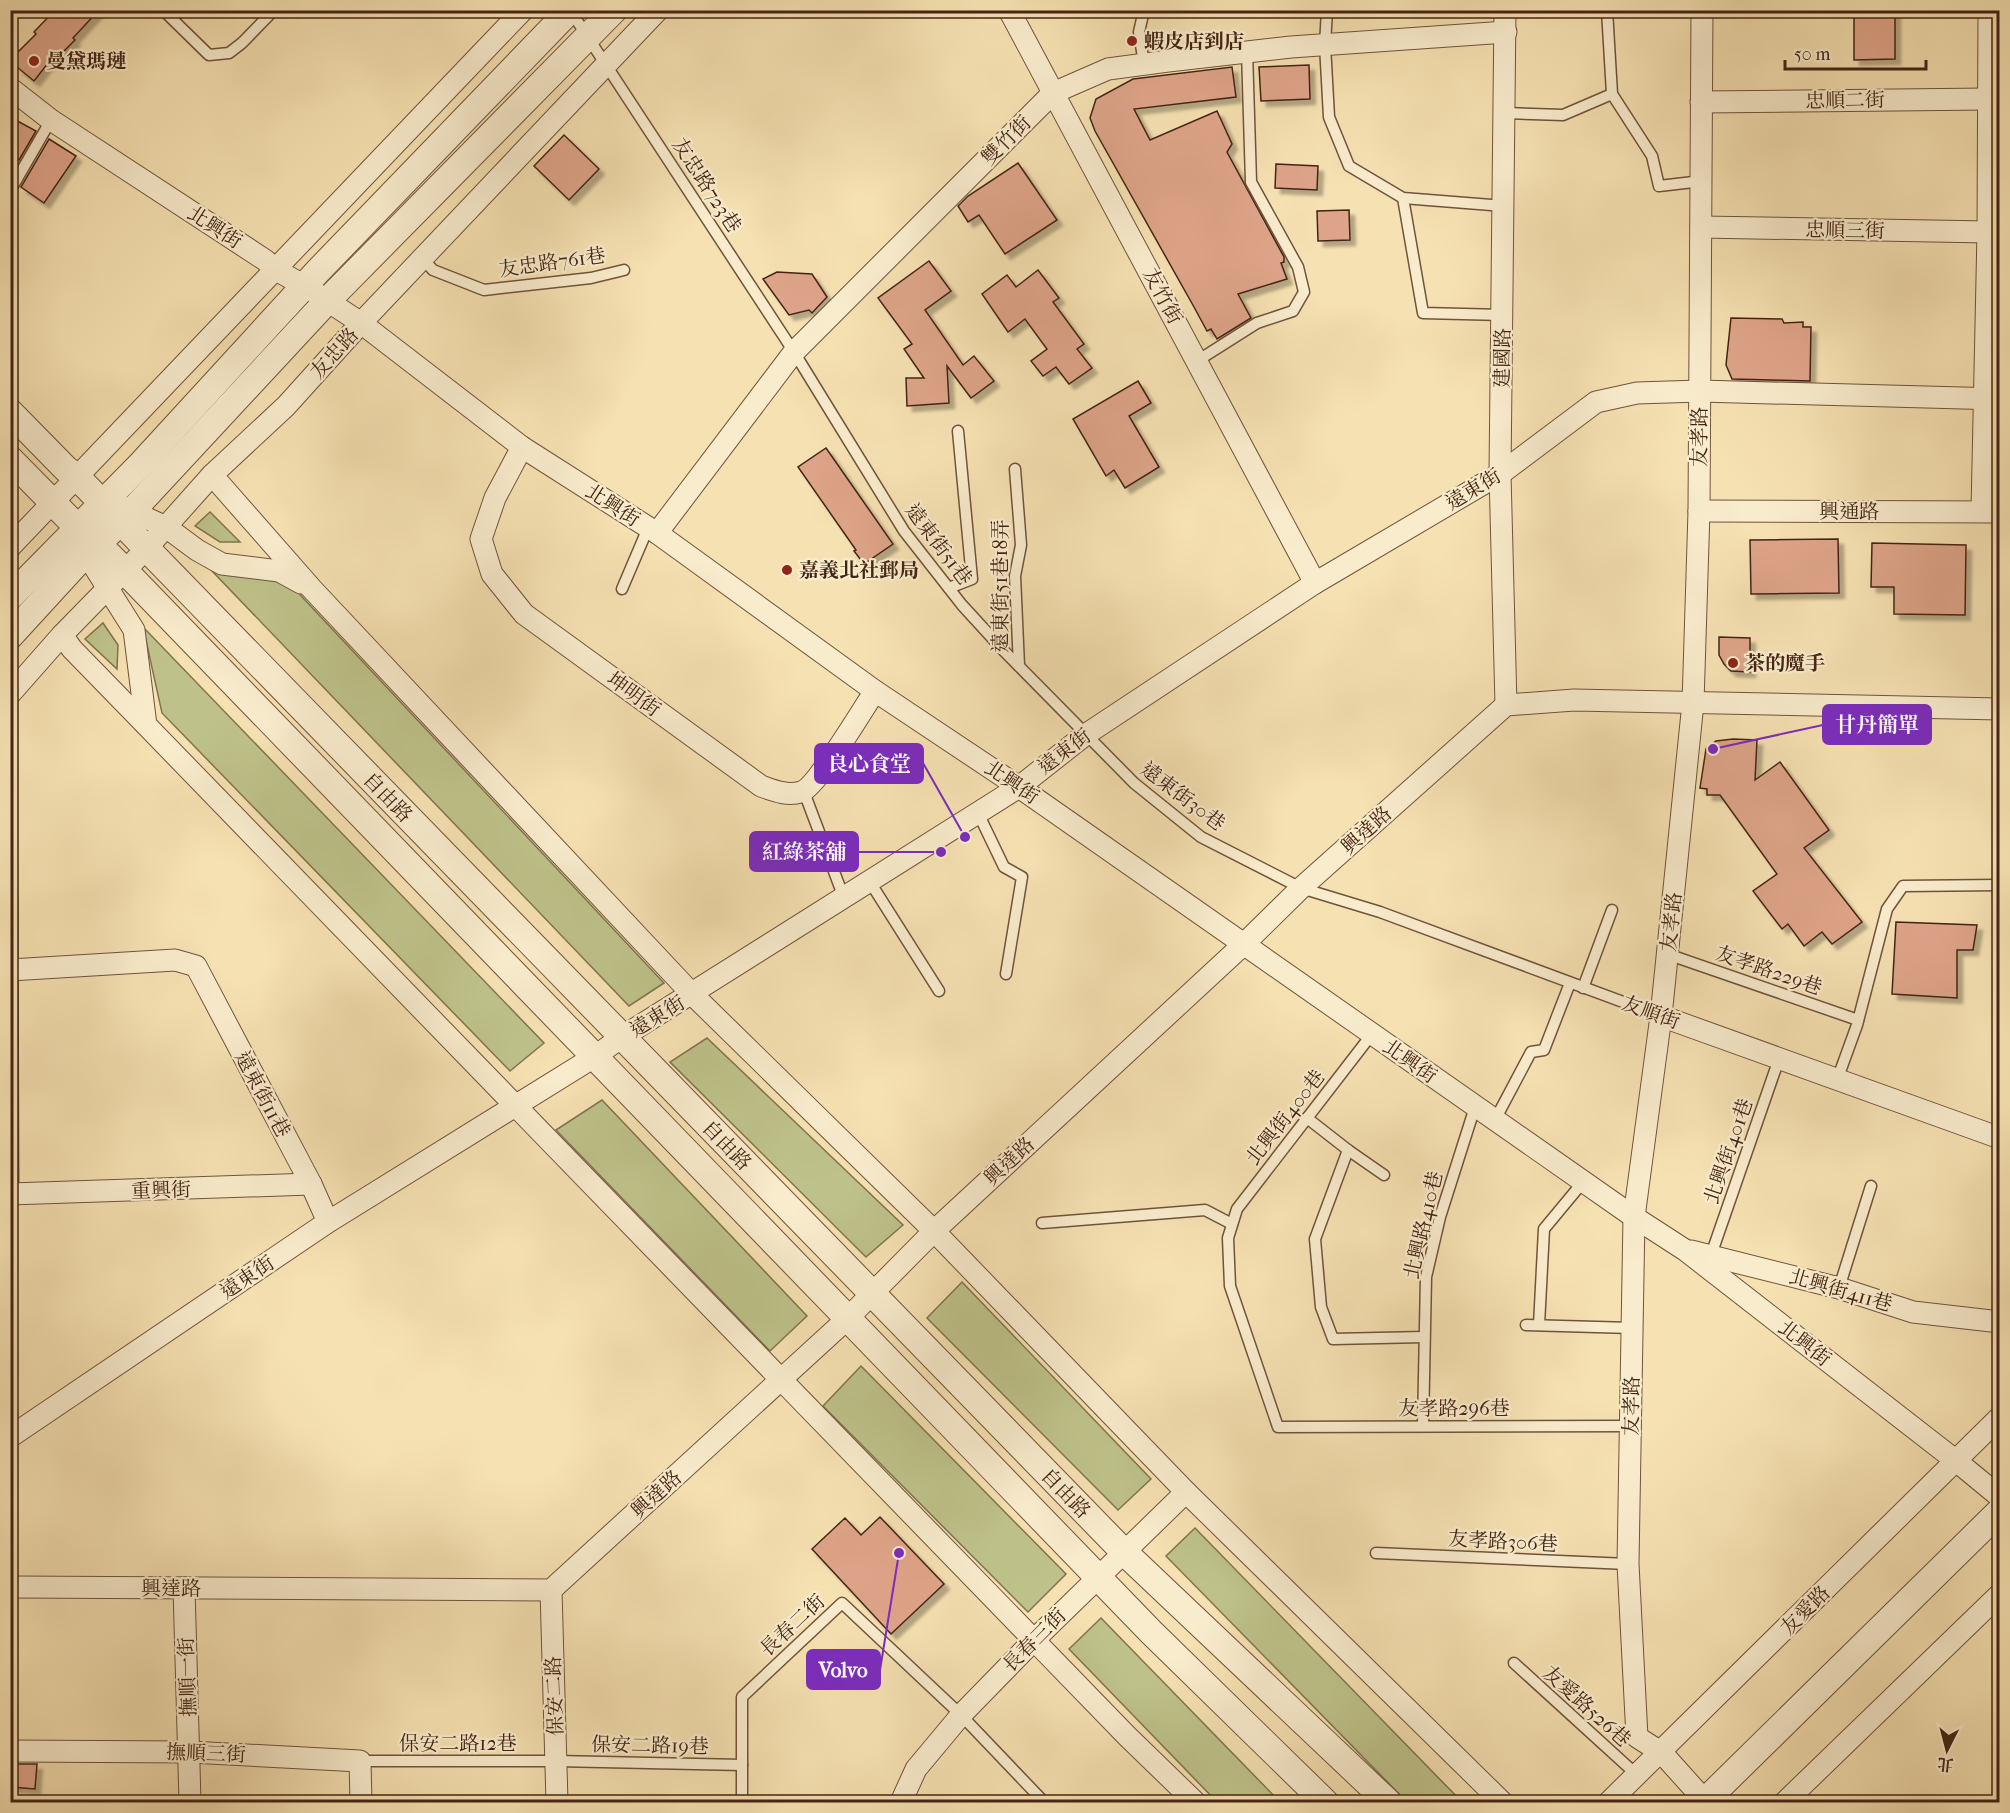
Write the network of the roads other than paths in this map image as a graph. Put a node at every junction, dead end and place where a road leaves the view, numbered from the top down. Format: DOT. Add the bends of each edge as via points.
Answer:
graph roads {
  1 [pos="163,10"];
  2 [pos="274,10"];
  3 [pos="523,10"];
  4 [pos="614,10"];
  5 [pos="658,10"];
  6 [pos="1009,10"];
  7 [pos="1144,10"];
  8 [pos="1327,10"];
  9 [pos="1505,10"];
  10 [pos="1606,10"];
  11 [pos="1702,10"];
  12 [pos="1989,10"];
  13 [pos="570,11"];
  14 [pos="1506,32"];
  15 [pos="587,39"];
  16 [pos="1324,45"];
  17 [pos="1247,51"];
  18 [pos="1144,64"];
  19 [pos="605,66"];
  20 [pos="10,88"];
  21 [pos="1053,93"];
  22 [pos="1612,94"];
  23 [pos="1988,99"];
  24 [pos="1701,102"];
  25 [pos="1505,113"];
  26 [pos="51,120"];
  27 [pos="1702,181"];
  28 [pos="10,190"];
  29 [pos="1403,198"];
  30 [pos="1504,206"];
  31 [pos="1701,227"];
  32 [pos="1994,232"];
  33 [pos="422,258"];
  34 [pos="276,270"];
  35 [pos="624,270"];
  36 [pos="305,286"];
  37 [pos="328,300"];
  38 [pos="1503,315"];
  39 [pos="361,323"];
  40 [pos="794,352"];
  41 [pos="1197,361"];
  42 [pos="1700,391"];
  43 [pos="1991,399"];
  44 [pos="10,412"];
  45 [pos="958,431"];
  46 [pos="522,447"];
  47 [pos="10,459"];
  48 [pos="1015,469"];
  49 [pos="1500,474"];
  50 [pos="212,475"];
  51 [pos="77,477"];
  52 [pos="104,501"];
  53 [pos="53,503"];
  54 [pos="1699,511"];
  55 [pos="1991,512"];
  56 [pos="126,517"];
  57 [pos="166,527"];
  58 [pos="75,530"];
  59 [pos="653,530"];
  60 [pos="10,547"];
  61 [pos="146,549"];
  62 [pos="92,550"];
  63 [pos="115,579"];
  64 [pos="1315,583"];
  65 [pos="950,588"];
  66 [pos="312,589"];
  67 [pos="622,589"];
  68 [pos="10,597"];
  69 [pos="62,635"];
  70 [pos="10,636"];
  71 [pos="1019,666"];
  72 [pos="875,691"];
  73 [pos="10,694"];
  74 [pos="1693,703"];
  75 [pos="1506,705"];
  76 [pos="2000,709"];
  77 [pos="146,725"];
  78 [pos="1085,735"];
  79 [pos="1019,787"];
  80 [pos="804,792"];
  81 [pos="978,813"];
  82 [pos="10,828"];
  83 [pos="870,882"];
  84 [pos="2000,885"];
  85 [pos="1301,888"];
  86 [pos="844,898"];
  87 [pos="11,906"];
  88 [pos="1612,910"];
  89 [pos="1245,944"];
  90 [pos="1667,954"];
  91 [pos="12,970"];
  92 [pos="1006,974"];
  93 [pos="1570,983"];
  94 [pos="1583,987"];
  95 [pos="939,991"];
  96 [pos="692,994"];
  97 [pos="1661,1016"];
  98 [pos="1858,1020"];
  99 [pos="1372,1034"];
  100 [pos="622,1037"];
  101 [pos="594,1057"];
  102 [pos="1779,1059"];
  103 [pos="1837,1080"];
  104 [pos="515,1106"];
  105 [pos="1475,1107"];
  106 [pos="1307,1118"];
  107 [pos="1495,1120"];
  108 [pos="2000,1138"];
  109 [pos="1348,1150"];
  110 [pos="1384,1175"];
  111 [pos="1583,1182"];
  112 [pos="311,1184"];
  113 [pos="1871,1186"];
  114 [pos="11,1194"];
  115 [pos="1634,1217"];
  116 [pos="328,1222"];
  117 [pos="1042,1223"];
  118 [pos="1232,1224"];
  119 [pos="934,1231"];
  120 [pos="1685,1250"];
  121 [pos="1711,1255"];
  122 [pos="1839,1288"];
  123 [pos="872,1294"];
  124 [pos="847,1319"];
  125 [pos="2000,1322"];
  126 [pos="1526,1325"];
  127 [pos="1539,1325"];
  128 [pos="1632,1328"];
  129 [pos="1424,1337"];
  130 [pos="781,1380"];
  131 [pos="2000,1417"];
  132 [pos="1630,1425"];
  133 [pos="1423,1426"];
  134 [pos="1278,1427"];
  135 [pos="10,1437"];
  136 [pos="1955,1460"];
  137 [pos="1186,1492"];
  138 [pos="2000,1497"];
  139 [pos="2000,1511"];
  140 [pos="1124,1552"];
  141 [pos="1376,1553"];
  142 [pos="1628,1564"];
  143 [pos="1098,1578"];
  144 [pos="10,1587"];
  145 [pos="184,1588"];
  146 [pos="551,1590"];
  147 [pos="2000,1594"];
  148 [pos="1034,1640"];
  149 [pos="1514,1663"];
  150 [pos="961,1715"];
  151 [pos="10,1751"];
  152 [pos="190,1752"];
  153 [pos="1662,1753"];
  154 [pos="360,1761"];
  155 [pos="556,1761"];
  156 [pos="742,1765"];
  157 [pos="1637,1775"];
  158 [pos="1705,1802"];
  159 [pos="190,1803"];
  160 [pos="361,1803"];
  161 [pos="557,1803"];
  162 [pos="742,1803"];
  163 [pos="901,1803"];
  164 [pos="1044,1803"];
  165 [pos="1194,1803"];
  166 [pos="1325,1803"];
  167 [pos="1388,1803"];
  168 [pos="1502,1803"];
  169 [pos="1609,1803"];
  170 [pos="1785,1803"];
  1 -- 2 [label="lane" via="209,55 229,53"];
  3 -- 34 [label="street"];
  4 -- 15 [label="street, 友忠路"];
  5 -- 19 [label="street, 友忠路"];
  6 -- 21 [label="street, 友竹街"];
  7 -- 18 [label="lane" via="1139,32"];
  8 -- 16 [label="lane"];
  9 -- 14 [label="street, 建國路"];
  10 -- 22 [label="lane"];
  11 -- 24 [label="street, 友孝路"];
  12 -- 23 [label="street"];
  13 -- 15 [label="lane, 友忠路723巷"];
  13 -- 36 [label="street"];
  14 -- 16 [label="street, 雙竹街"];
  14 -- 25 [label="street, 建國路"];
  15 -- 19 [label="lane, 友忠路723巷"];
  15 -- 37 [label="street, 友忠路"];
  16 -- 17 [label="street, 雙竹街"];
  16 -- 29 [label="lane" via="1329,117 1349,166"];
  17 -- 18 [label="street, 雙竹街"];
  17 -- 41 [label="lane" via="1251,182 1298,267 1304,292 1293,311 1257,323"];
  18 -- 21 [label="street, 雙竹街" via="1108,69"];
  19 -- 33 [label="street, 友忠路"];
  19 -- 40 [label="lane, 友忠路723巷"];
  20 -- 26 [label="street, 北興街"];
  21 -- 40 [label="street, 雙竹街"];
  21 -- 41 [label="street, 友竹街"];
  22 -- 25 [label="lane" via="1563,115"];
  22 -- 27 [label="lane" via="1652,156 1659,186"];
  23 -- 24 [label="street, 忠順二街"];
  23 -- 32 [label="street"];
  24 -- 27 [label="street, 友孝路"];
  25 -- 30 [label="street, 建國路"];
  26 -- 28 [label="lane"];
  26 -- 34 [label="street, 北興街"];
  27 -- 31 [label="street, 友孝路"];
  29 -- 30 [label="lane"];
  29 -- 38 [label="lane" via="1423,313"];
  30 -- 38 [label="street, 建國路"];
  31 -- 32 [label="street, 忠順三街"];
  31 -- 42 [label="street, 友孝路"];
  32 -- 43 [label="street"];
  33 -- 35 [label="lane, 友忠路761巷" via="433,270 484,290 591,278"];
  33 -- 39 [label="street, 友忠路"];
  34 -- 36 [label="street, 北興街"];
  34 -- 51 [label="street"];
  36 -- 37 [label="street, 北興街"];
  36 -- 52 [label="street"];
  37 -- 39 [label="street, 北興街"];
  37 -- 56 [label="street, 友忠路"];
  38 -- 49 [label="street, 建國路"];
  39 -- 46 [label="street, 北興街"];
  39 -- 50 [label="street, 友忠路" via="286,406"];
  40 -- 59 [label="street, 雙竹街"];
  40 -- 65 [label="lane, 遠東街51巷" via="904,531"];
  41 -- 64 [label="street, 友竹街"];
  42 -- 43 [label="street, 遠東街"];
  42 -- 49 [label="street, 遠東街" via="1637,393 1596,402"];
  42 -- 54 [label="street, 友孝路"];
  43 -- 55 [label="street"];
  44 -- 51 [label="street, 自由路"];
  45 -- 65 [label="lane" via="972,579"];
  46 -- 59 [label="street, 北興街"];
  46 -- 80 [label="street, 坤明街" via="495,498 481,539 492,574 524,615 760,786 787,795"];
  47 -- 53 [label="street, 自由路"];
  48 -- 71 [label="lane, 遠東街51巷18弄" via="1021,545 1015,576"];
  49 -- 64 [label="street, 遠東街"];
  49 -- 75 [label="street, 建國路"];
  50 -- 57 [label="street, 友忠路"];
  50 -- 66 [label="street, 自由路"];
  51 -- 52 [label="street, 自由路"];
  51 -- 53 [label="street"];
  52 -- 56 [label="street, 自由路"];
  52 -- 58 [label="street"];
  53 -- 58 [label="street, 自由路"];
  53 -- 60 [label="street"];
  54 -- 55 [label="street, 興通路"];
  54 -- 74 [label="street, 友孝路"];
  56 -- 57 [label="street, 自由路"];
  56 -- 61 [label="street, 自由路"];
  56 -- 62 [label="street, 友忠路"];
  57 -- 61 [label="street, 友忠路"];
  57 -- 66 [label="street, 自由路" via="222,564 279,571"];
  58 -- 62 [label="street, 自由路"];
  58 -- 68 [label="street"];
  59 -- 67 [label="lane"];
  59 -- 72 [label="street, 北興街"];
  61 -- 63 [label="street, 友忠路"];
  61 -- 100 [label="street, 自由路"];
  62 -- 63 [label="street, 自由路"];
  62 -- 70 [label="street, 友忠路"];
  63 -- 69 [label="street, 友忠路"];
  63 -- 77 [label="street, 自由路" via="118,602 134,630"];
  63 -- 101 [label="street, 自由路"];
  64 -- 78 [label="street, 遠東街"];
  65 -- 71 [label="lane, 遠東街51巷"];
  66 -- 96 [label="street, 自由路"];
  69 -- 73 [label="street, 友忠路"];
  69 -- 77 [label="street"];
  71 -- 78 [label="lane, 遠東街51巷"];
  72 -- 79 [label="street, 北興街"];
  72 -- 80 [label="street" via="818,778"];
  74 -- 75 [label="street" via="1574,700"];
  74 -- 76 [label="street"];
  74 -- 90 [label="street, 友孝路"];
  75 -- 85 [label="street, 興達路"];
  77 -- 104 [label="street"];
  78 -- 79 [label="street, 遠東街"];
  78 -- 85 [label="lane, 遠東街30巷" via="1134,783 1202,837"];
  79 -- 81 [label="street, 遠東街"];
  79 -- 89 [label="street, 北興街"];
  80 -- 86 [label="lane"];
  81 -- 83 [label="street, 遠東街"];
  81 -- 92 [label="lane" via="1004,867 1022,877"];
  82 -- 87 [label="lane"];
  83 -- 86 [label="street, 遠東街"];
  83 -- 95 [label="lane"];
  84 -- 98 [label="lane" via="1903,886 1887,909"];
  85 -- 89 [label="street, 興達路"];
  85 -- 93 [label="lane, 友順街" via="1380,912"];
  86 -- 96 [label="street, 遠東街"];
  87 -- 91 [label="lane"];
  88 -- 94 [label="lane"];
  89 -- 99 [label="street, 北興街"];
  89 -- 119 [label="street, 興達路"];
  90 -- 97 [label="street, 友孝路"];
  90 -- 98 [label="lane, 友孝路229巷"];
  91 -- 112 [label="street, 遠東街11巷" via="175,960 196,966"];
  91 -- 114 [label="lane"];
  93 -- 94 [label="lane, 友順街"];
  93 -- 107 [label="lane" via="1544,1050 1530,1052"];
  94 -- 97 [label="lane, 友順街"];
  96 -- 100 [label="street, 遠東街"];
  96 -- 119 [label="street, 自由路"];
  97 -- 102 [label="street, 友順街"];
  97 -- 115 [label="street, 友孝路"];
  98 -- 103 [label="lane"];
  99 -- 105 [label="street, 北興街"];
  99 -- 106 [label="lane, 北興街400巷"];
  100 -- 101 [label="street, 遠東街"];
  100 -- 123 [label="street, 自由路"];
  101 -- 104 [label="street, 遠東街"];
  101 -- 124 [label="street, 自由路"];
  102 -- 103 [label="street, 友順街"];
  102 -- 121 [label="lane, 北興街401巷"];
  103 -- 108 [label="street, 友順街"];
  104 -- 116 [label="street, 遠東街"];
  104 -- 130 [label="street"];
  105 -- 107 [label="street, 北興街"];
  105 -- 129 [label="lane, 北興路410巷" via="1440,1217 1426,1277"];
  106 -- 109 [label="lane"];
  106 -- 118 [label="lane, 北興街400巷" via="1237,1209"];
  107 -- 111 [label="street, 北興街"];
  109 -- 110 [label="lane"];
  109 -- 129 [label="lane" via="1315,1239 1321,1307 1333,1339"];
  111 -- 115 [label="street, 北興街"];
  111 -- 127 [label="lane" via="1544,1229"];
  112 -- 114 [label="street, 重興街"];
  112 -- 116 [label="street, 遠東街11巷"];
  113 -- 122 [label="lane"];
  115 -- 120 [label="street, 北興街"];
  115 -- 128 [label="street, 友孝路"];
  116 -- 135 [label="street, 遠東街"];
  117 -- 118 [label="lane" via="1205,1210"];
  118 -- 134 [label="lane, 北興街400巷" via="1228,1238 1230,1286"];
  119 -- 123 [label="street, 興達路"];
  119 -- 137 [label="street, 自由路"];
  120 -- 121 [label="street, 北興街411巷"];
  120 -- 136 [label="street, 北興街"];
  121 -- 122 [label="street, 北興街411巷"];
  122 -- 125 [label="street, 北興街411巷" via="1913,1311"];
  123 -- 124 [label="street, 興達路"];
  123 -- 140 [label="street, 自由路"];
  124 -- 130 [label="street, 興達路"];
  124 -- 143 [label="street, 自由路"];
  126 -- 127 [label="lane"];
  127 -- 128 [label="lane"];
  128 -- 132 [label="street, 友孝路"];
  129 -- 133 [label="lane, 北興路410巷"];
  130 -- 146 [label="street, 興達路"];
  130 -- 148 [label="street"];
  131 -- 136 [label="street, 友愛路"];
  132 -- 133 [label="lane, 友孝路296巷"];
  132 -- 142 [label="street, 友孝路"];
  133 -- 134 [label="lane, 友孝路296巷"];
  136 -- 138 [label="street, 北興街"];
  136 -- 153 [label="street, 友愛路"];
  137 -- 140 [label="street, 長春三街"];
  137 -- 168 [label="street, 自由路"];
  139 -- 158 [label="street"];
  140 -- 143 [label="street, 長春三街"];
  140 -- 167 [label="street, 自由路"];
  141 -- 142 [label="lane, 友孝路306巷"];
  142 -- 153 [label="street, 友孝路" via="1637,1737"];
  143 -- 148 [label="street, 長春三街"];
  143 -- 166 [label="street, 自由路"];
  144 -- 145 [label="street, 興達路"];
  145 -- 146 [label="street, 興達路"];
  145 -- 152 [label="street, 撫順一街"];
  146 -- 155 [label="street, 保安二路"];
  147 -- 170 [label="street"];
  148 -- 150 [label="street, 長春三街"];
  148 -- 165 [label="street"];
  149 -- 157 [label="lane, 友愛路526巷"];
  150 -- 156 [label="lane, 長春二街" via="842,1603 742,1697"];
  150 -- 163 [label="street, 長春三街" via="916,1769"];
  150 -- 164 [label="lane, 長春二街"];
  151 -- 152 [label="street, 撫順三街"];
  152 -- 154 [label="street, 撫順三街"];
  152 -- 159 [label="street, 撫順一街"];
  153 -- 157 [label="street, 友愛路"];
  153 -- 158 [label="street, 友孝路"];
  154 -- 155 [label="lane, 保安二路12巷"];
  154 -- 160 [label="street"];
  155 -- 156 [label="lane, 保安二路19巷"];
  155 -- 161 [label="street, 保安二路"];
  156 -- 162 [label="lane, 長春二街"];
  157 -- 169 [label="street, 友愛路"];
}
